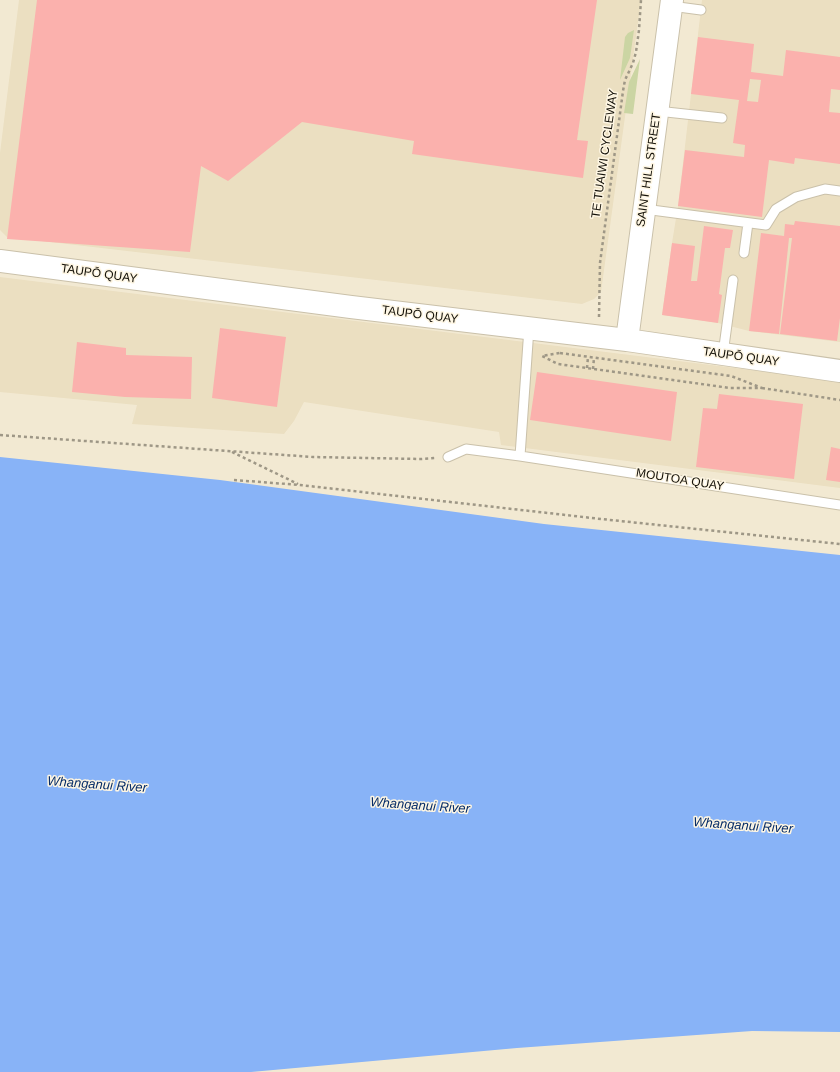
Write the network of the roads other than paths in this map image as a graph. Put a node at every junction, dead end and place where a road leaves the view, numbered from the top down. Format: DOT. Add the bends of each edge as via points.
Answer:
graph roads {
  1 [pos="672,3"];
  2 [pos="701,10"];
  3 [pos="657,111"];
  4 [pos="722,118"];
  5 [pos="840,191"];
  6 [pos="644,209"];
  7 [pos="748,223"];
  8 [pos="744,253"];
  9 [pos="0,261"];
  10 [pos="733,280"];
  11 [pos="528,328"];
  12 [pos="626,340"];
  13 [pos="723,354"];
  14 [pos="840,371"];
  15 [pos="520,456"];
  16 [pos="448,457"];
  17 [pos="840,505"];
  1 -- 2 [label="lane"];
  1 -- 3 [label="main road, SAINT HILL STREET"];
  3 -- 4 [label="lane"];
  3 -- 6 [label="main road, SAINT HILL STREET"];
  5 -- 7 [label="lane" via="825,189 796,197 776,209 766,225"];
  6 -- 7 [label="lane"];
  6 -- 12 [label="main road, SAINT HILL STREET"];
  7 -- 8 [label="lane"];
  9 -- 11 [label="main road, TAUPŌ QUAY"];
  10 -- 13 [label="lane"];
  11 -- 12 [label="main road, TAUPŌ QUAY"];
  11 -- 15 [label="lane"];
  12 -- 13 [label="main road, TAUPŌ QUAY"];
  13 -- 14 [label="main road, TAUPŌ QUAY"];
  15 -- 16 [label="lane, MOUTOA QUAY" via="466,449"];
  15 -- 17 [label="lane, MOUTOA QUAY"];
}
